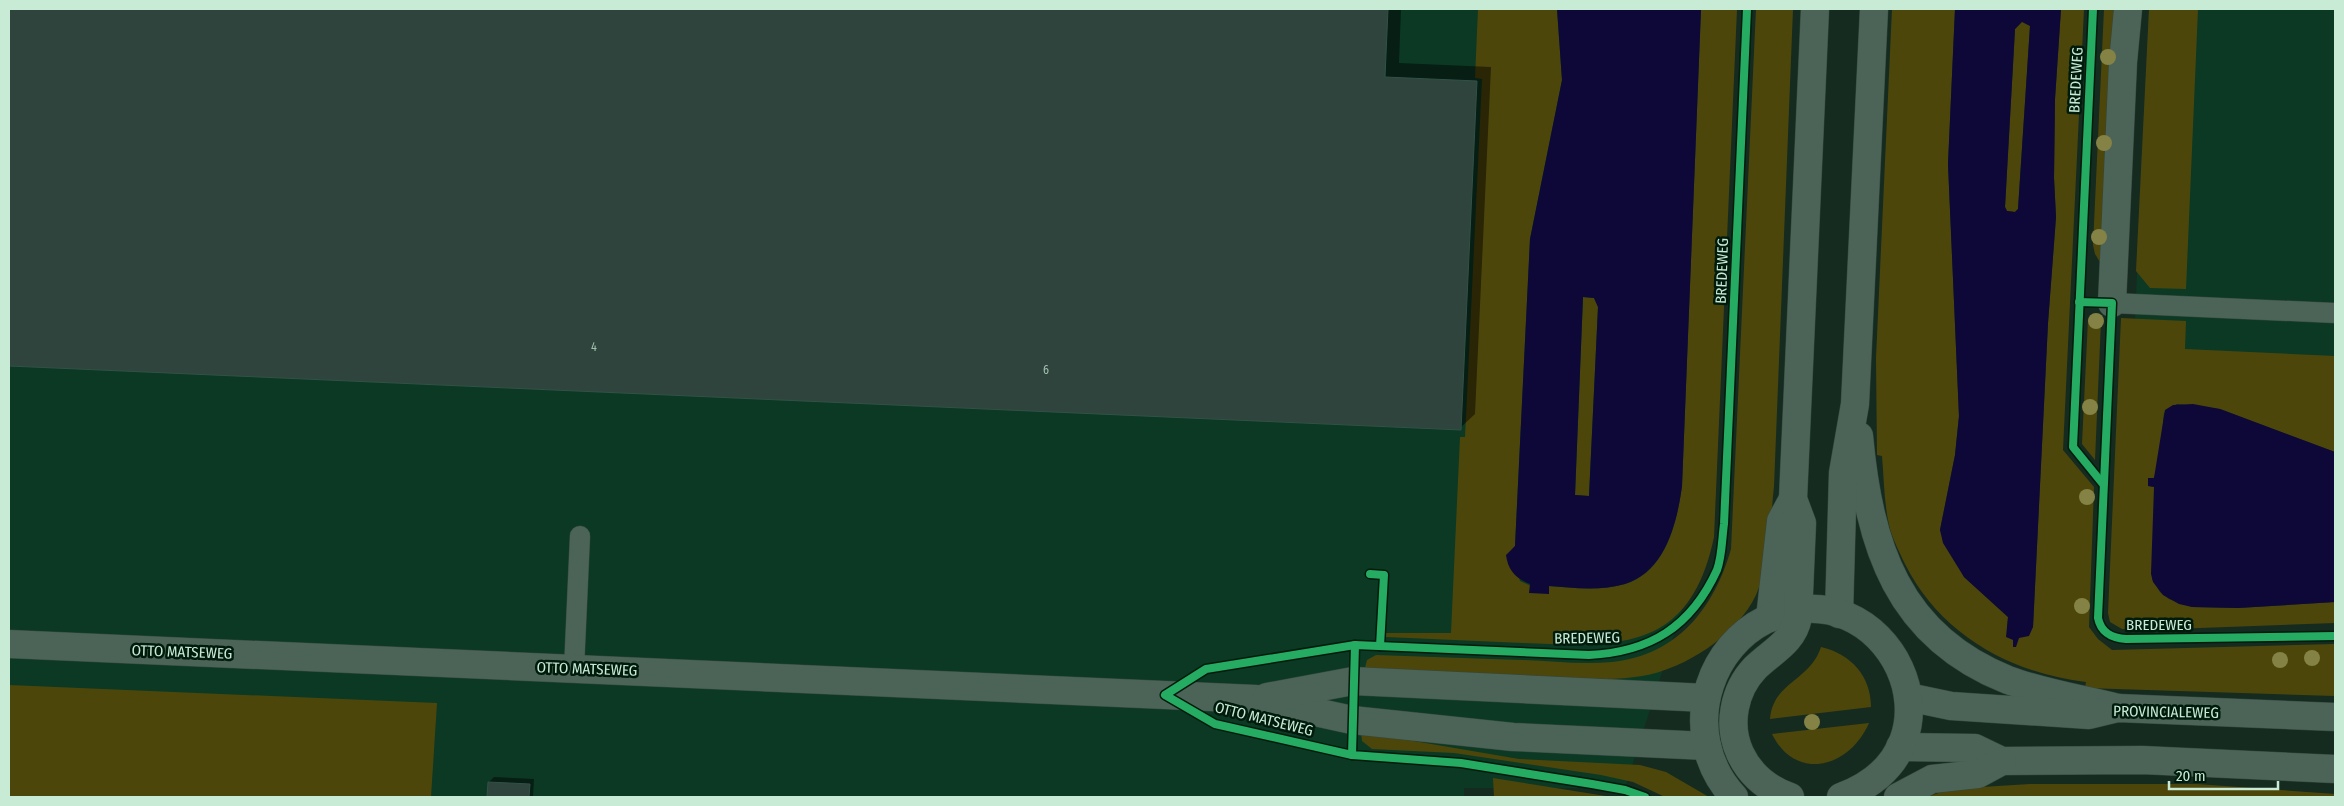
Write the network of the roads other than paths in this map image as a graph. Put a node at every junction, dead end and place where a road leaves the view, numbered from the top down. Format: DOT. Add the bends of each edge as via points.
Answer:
graph roads {
  1 [pos="1815,9"];
  2 [pos="1874,9"];
  3 [pos="2128,9"];
  4 [pos="2112,303"];
  5 [pos="2335,313"];
  6 [pos="1856,404"];
  7 [pos="1793,499"];
  8 [pos="580,536"];
  9 [pos="1798,609"];
  10 [pos="1838,614"];
  11 [pos="1770,618"];
  12 [pos="9,644"];
  13 [pos="574,669"];
  14 [pos="1908,697"];
  15 [pos="1706,698"];
  16 [pos="1256,699"];
  17 [pos="2118,708"];
  18 [pos="2335,717"];
  19 [pos="1707,746"];
  20 [pos="1900,747"];
  21 [pos="1738,748"];
  22 [pos="2002,761"];
  23 [pos="2335,769"];
  24 [pos="1903,794"];
  25 [pos="1734,797"];
  26 [pos="1790,797"];
  27 [pos="1841,797"];
  1 -- 7 [label="main road"];
  2 -- 6 [label="main road"];
  3 -- 4 [label="main road" via="2122,62"];
  4 -- 5 [label="lane"];
  6 -- 10 [label="main road" via="1844,473"];
  6 -- 17 [label="main road" via="1872,524 1889,571 1915,613 1950,648 1989,671 2026,686"];
  7 -- 9 [label="main road" via="1802,523"];
  7 -- 11 [label="main road" via="1781,521"];
  8 -- 13 [label="lane"];
  9 -- 10 [label="main road"];
  9 -- 11 [label="main road"];
  9 -- 21 [label="main road" via="1796,628 1789,638 1754,669 1739,693 1733,716"];
  10 -- 14 [label="main road" via="1858,622 1887,646 1905,681"];
  11 -- 15 [label="main road" via="1745,633 1725,654 1711,680"];
  12 -- 13 [label="main road, OTTO MATSEWEG"];
  13 -- 16 [label="main road, OTTO MATSEWEG"];
  14 -- 17 [label="main road, PROVINCIALEWEG" via="1951,706 2089,715"];
  14 -- 20 [label="main road" via="1908,724"];
  15 -- 16 [label="main road, OTTO MATSEWEG" via="1354,681"];
  15 -- 19 [label="main road" via="1703,714"];
  16 -- 19 [label="main road, OTTO MATSEWEG" via="1362,721 1513,737"];
  17 -- 18 [label="main road, PROVINCIALEWEG"];
  19 -- 21 [label="main road, OTTO MATSEWEG"];
  19 -- 25 [label="main road" via="1720,780"];
  20 -- 22 [label="main road" via="1975,748"];
  20 -- 27 [label="main road" via="1878,776 1864,787"];
  21 -- 26 [label="main road" via="1756,777"];
  22 -- 23 [label="main road" via="2132,760"];
  22 -- 24 [label="main road" via="1978,774 1932,779"];
}
